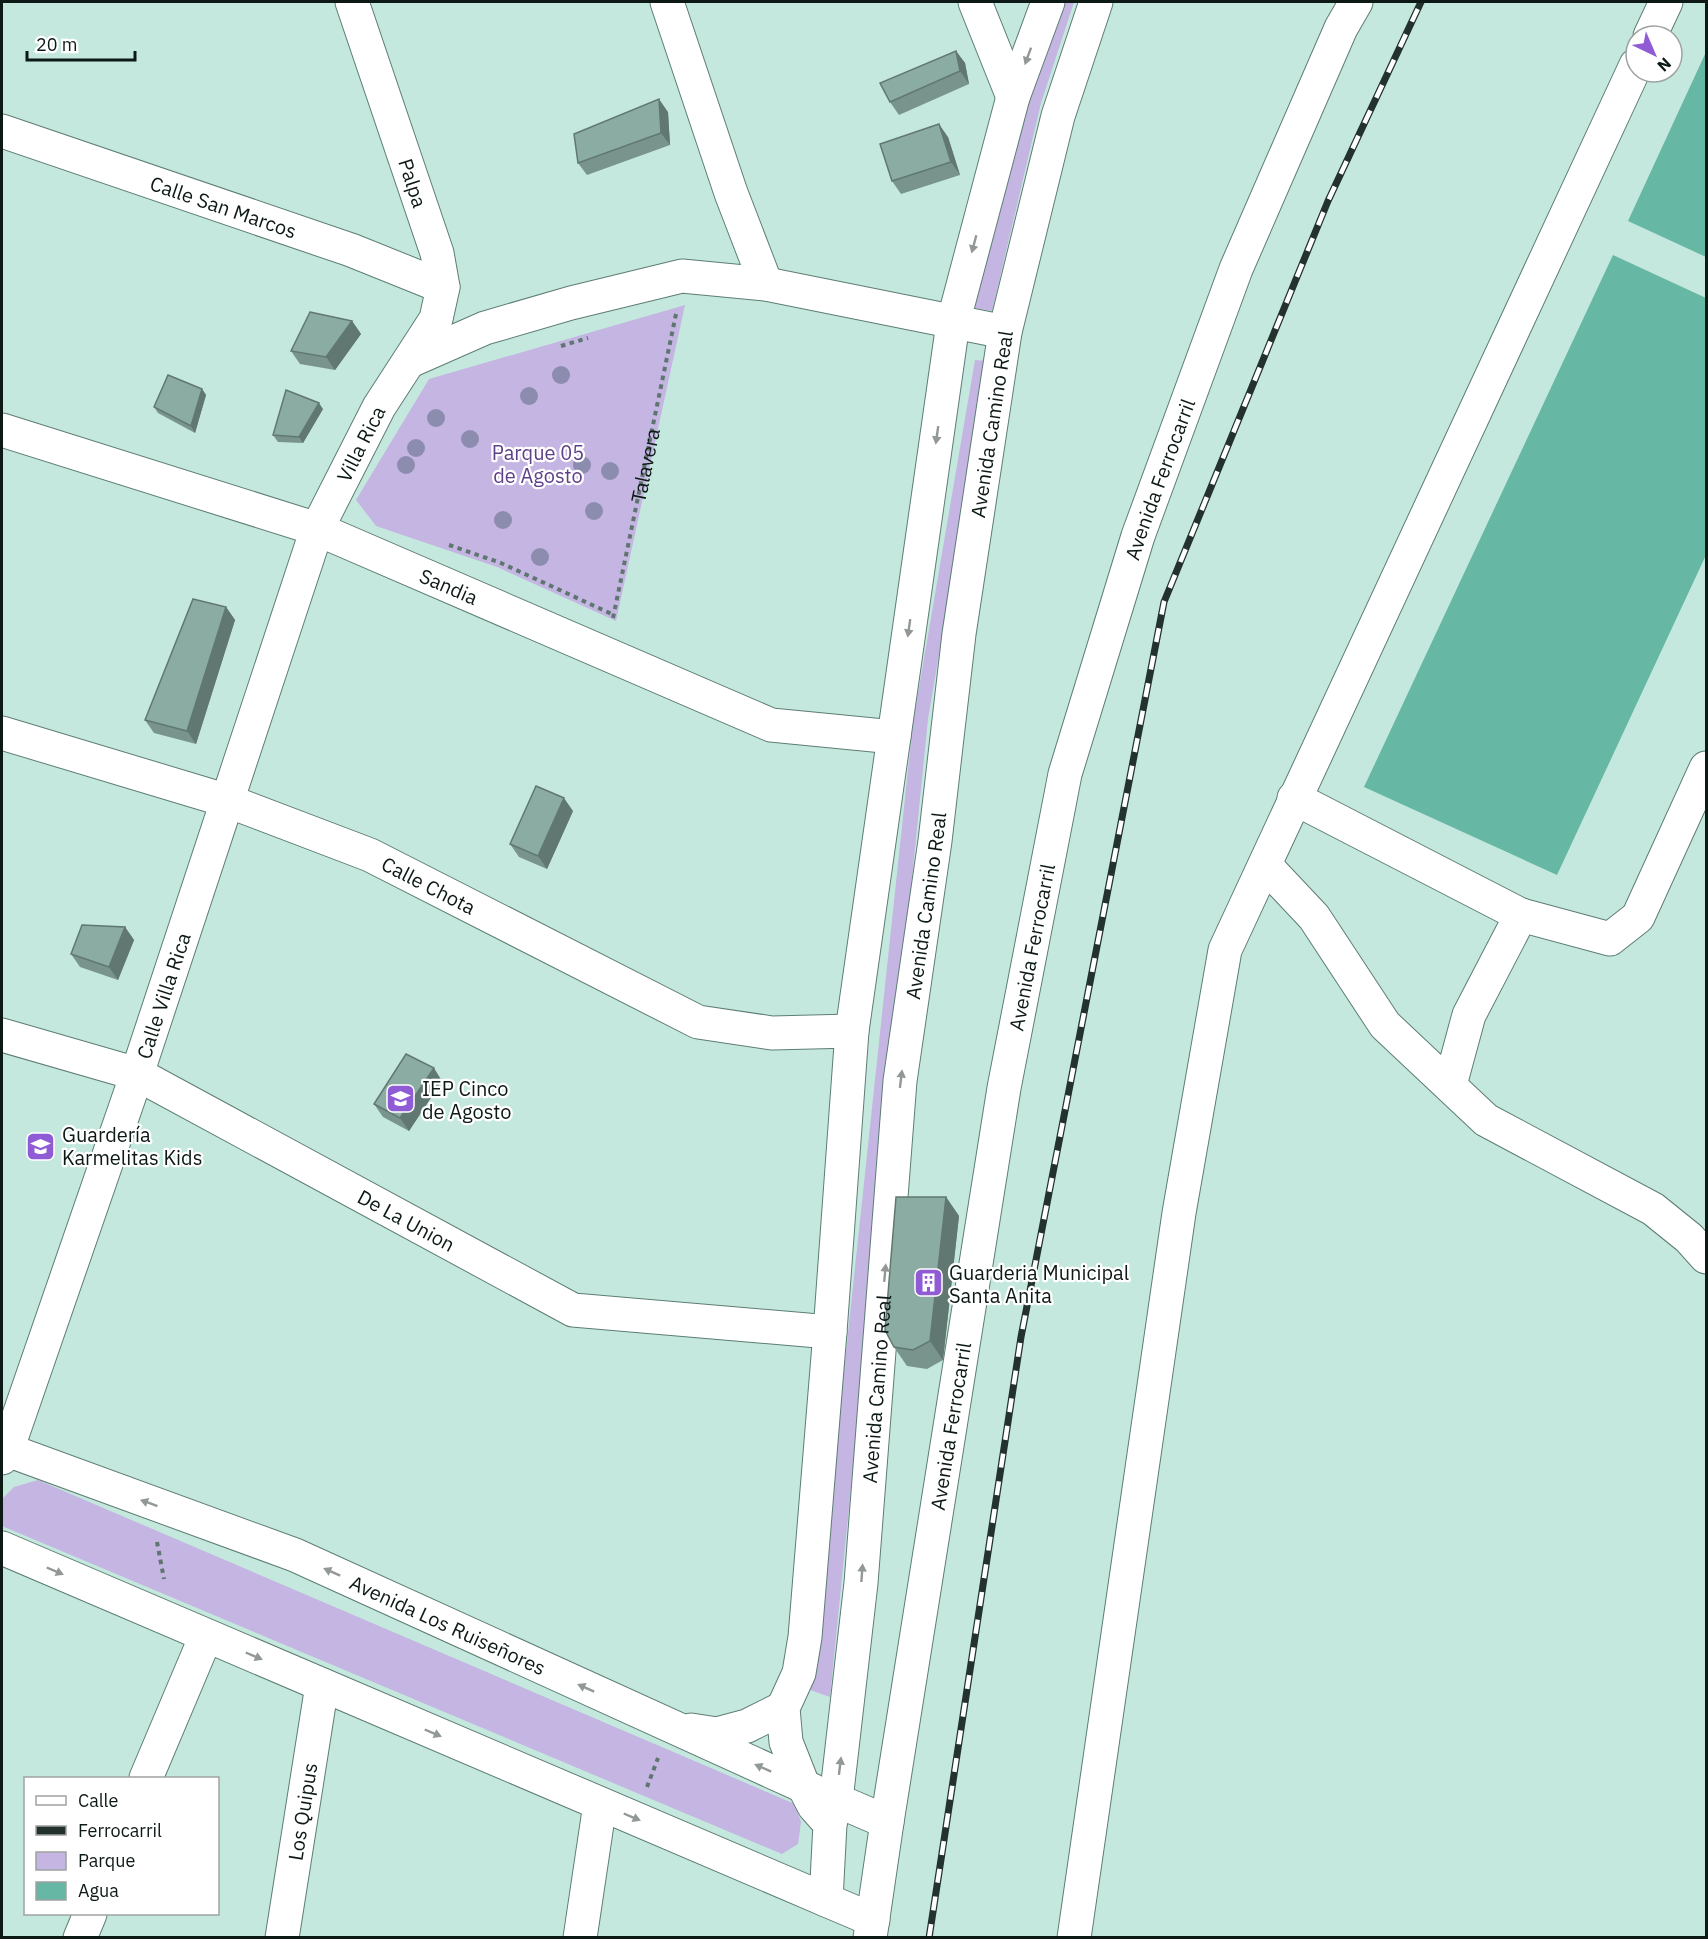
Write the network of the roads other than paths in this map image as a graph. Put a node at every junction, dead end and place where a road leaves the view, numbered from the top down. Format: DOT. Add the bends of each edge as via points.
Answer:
graph roads {
  1 [pos="352,2"];
  2 [pos="667,2"];
  3 [pos="975,2"];
  4 [pos="1048,2"];
  5 [pos="1096,2"];
  6 [pos="1356,2"];
  7 [pos="1666,2"];
  8 [pos="1656,24"];
  9 [pos="1627,84"];
  10 [pos="1013,97"];
  11 [pos="2,131"];
  12 [pos="766,284"];
  13 [pos="443,287"];
  14 [pos="953,322"];
  15 [pos="1005,332"];
  16 [pos="410,361"];
  17 [pos="2,430"];
  18 [pos="317,530"];
  19 [pos="2,733"];
  20 [pos="894,737"];
  21 [pos="1707,768"];
  22 [pos="1294,798"];
  23 [pos="228,801"];
  24 [pos="1265,865"];
  25 [pos="1521,915"];
  26 [pos="852,1031"];
  27 [pos="2,1035"];
  28 [pos="137,1074"];
  29 [pos="1450,1085"];
  30 [pos="1701,1244"];
  31 [pos="831,1332"];
  32 [pos="3,1452"];
  33 [pos="2,1548"];
  34 [pos="206,1636"];
  35 [pos="321,1685"];
  36 [pos="783,1708"];
  37 [pos="673,1727"];
  38 [pos="147,1777"];
  39 [pos="803,1785"];
  40 [pos="600,1804"];
  41 [pos="833,1812"];
  42 [pos="887,1822"];
  43 [pos="826,1900"];
  44 [pos="90,1915"];
  45 [pos="872,1929"];
  46 [pos="80,1938"];
  47 [pos="282,1938"];
  48 [pos="580,1938"];
  49 [pos="1074,1938"];
  1 -- 13 [label="street, Palpa" via="437,253"];
  2 -- 12 [label="street"];
  3 -- 10 [label="street"];
  4 -- 10 [label="street, one-way"];
  5 -- 15 [label="street, Avenida Camino Real" via="1058,116"];
  6 -- 42 [label="street, Avenida Ferrocarril" via="1341,28 1236,269 1138,536 1065,774 1004,1088"];
  7 -- 8 [label="street"];
  9 -- 22 [label="street"];
  10 -- 14 [label="street, one-way"];
  11 -- 13 [label="street, Calle San Marcos" via="351,250"];
  12 -- 14 [label="street"];
  12 -- 16 [label="street" via="682,276 485,328"];
  13 -- 16 [label="street, Palpa" via="436,319"];
  14 -- 15 [label="street"];
  14 -- 20 [label="street, one-way"];
  41 -- 15 [label="street, Avenida Camino Real, one-way" via="861,1583 900,1081 935,841 959,634"];
  16 -- 18 [label="street, Villa Rica" via="379,406"];
  17 -- 18 [label="street, Sandia"];
  18 -- 20 [label="street, Sandia" via="771,725"];
  18 -- 23 [label="street, Calle Villa Rica"];
  19 -- 23 [label="street, Calle Chota"];
  20 -- 26 [label="street"];
  21 -- 25 [label="street" via="1638,917 1610,939"];
  22 -- 24 [label="street"];
  22 -- 25 [label="street"];
  23 -- 26 [label="street, Calle Chota" via="370,855 698,1022 772,1033"];
  23 -- 28 [label="street, Calle Villa Rica"];
  24 -- 29 [label="street" via="1314,917 1385,1025"];
  24 -- 49 [label="street" via="1224,950 1179,1213"];
  25 -- 29 [label="street" via="1468,1015"];
  26 -- 31 [label="street"];
  27 -- 28 [label="street, De La Union"];
  28 -- 31 [label="street, De La Union" via="573,1310"];
  28 -- 32 [label="street, Calle Villa Rica"];
  29 -- 30 [label="street" via="1485,1120 1653,1209"];
  31 -- 36 [label="street" via="806,1637 799,1673"];
  37 -- 32 [label="street, Avenida Los Ruiseñores, one-way" via="295,1555"];
  33 -- 34 [label="street, one-way"];
  34 -- 35 [label="street, one-way"];
  34 -- 38 [label="street"];
  35 -- 40 [label="street, one-way"];
  35 -- 47 [label="street, Los Quipus"];
  36 -- 37 [label="street" via="747,1726 717,1734"];
  36 -- 39 [label="street" via="786,1742"];
  39 -- 37 [label="street, Avenida Los Ruiseñores, one-way"];
  39 -- 41 [label="street" via="814,1806"];
  40 -- 43 [label="street, one-way"];
  40 -- 48 [label="street"];
  41 -- 42 [label="street"];
  41 -- 43 [label="street, Avenida Camino Real"];
  42 -- 45 [label="street, Avenida Ferrocarril"];
  43 -- 45 [label="street"];
  44 -- 46 [label="street"];
}
